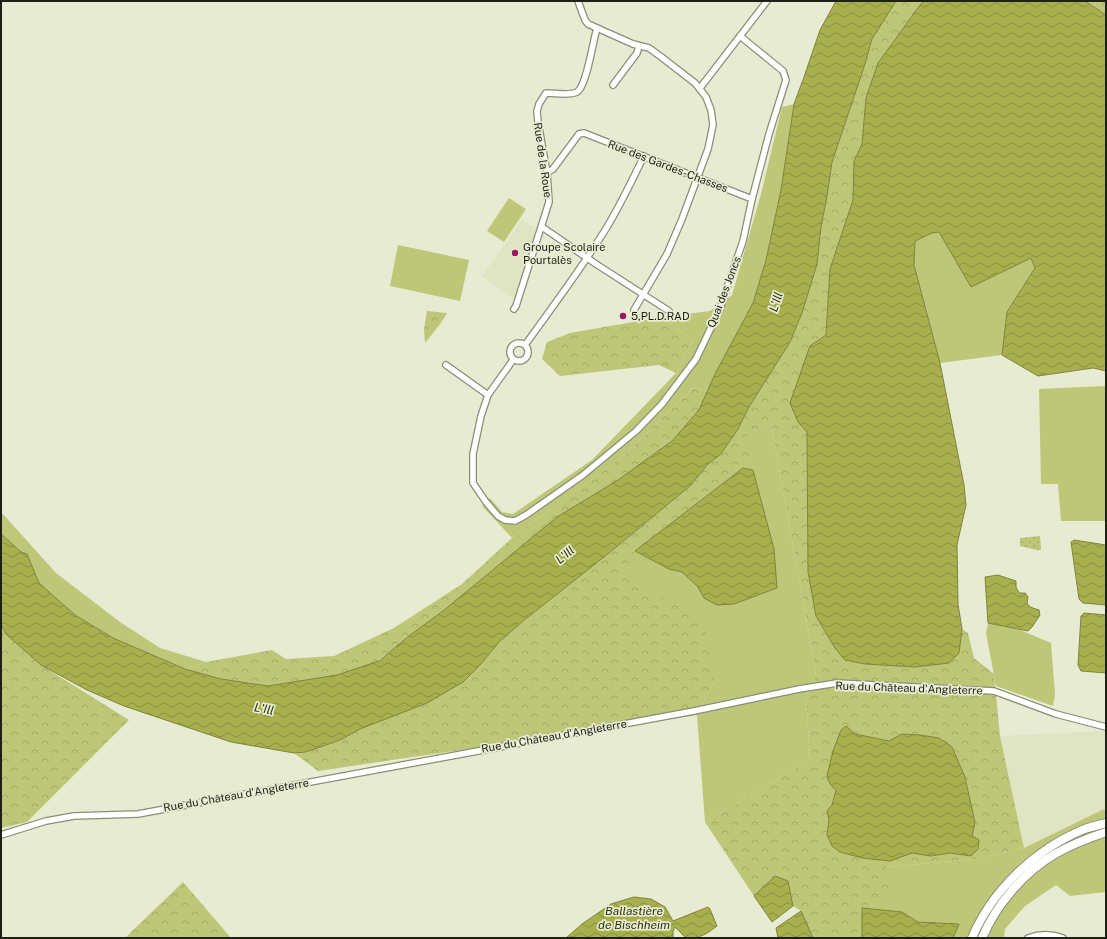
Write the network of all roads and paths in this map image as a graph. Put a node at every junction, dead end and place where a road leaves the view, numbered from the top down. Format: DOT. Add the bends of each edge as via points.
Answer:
graph roads {
  1 [pos="578,1"];
  2 [pos="767,1"];
  3 [pos="596,28"];
  4 [pos="740,36"];
  5 [pos="639,46"];
  6 [pos="613,85"];
  7 [pos="700,88"];
  8 [pos="644,156"];
  9 [pos="547,173"];
  10 [pos="698,177"];
  11 [pos="752,199"];
  12 [pos="542,226"];
  13 [pos="587,258"];
  14 [pos="644,295"];
  15 [pos="514,309"];
  16 [pos="634,310"];
  17 [pos="669,311"];
  18 [pos="525,345"];
  19 [pos="513,360"];
  20 [pos="446,365"];
  21 [pos="488,395"];
  22 [pos="1106,727"];
  23 [pos="1106,823"];
  24 [pos="1106,832"];
  25 [pos="1,835"];
  26 [pos="972,938"];
  27 [pos="982,938"];
  28 [pos="1028,938"];
  29 [pos="1062,938"];
  1 -- 3 [label="street" via="585,20"];
  2 -- 4 [label="street"];
  3 -- 5 [label="street"];
  3 -- 9 [label="street, Rue de la Roue" via="588,69 581,88 571,93 546,93 539,104 538,122"];
  4 -- 7 [label="street"];
  4 -- 11 [label="street, Quai des Joncs" via="783,71 786,80"];
  5 -- 6 [label="street" via="637,53"];
  5 -- 7 [label="street" via="649,48"];
  7 -- 10 [label="street" via="711,110 713,126"];
  8 -- 9 [label="street, Rue des Gardes-Chasses" via="584,133 579,134 553,169"];
  8 -- 10 [label="street, Rue des Gardes-Chasses"];
  8 -- 13 [label="street" via="608,226"];
  9 -- 12 [label="street, Rue de la Roue" via="549,202"];
  10 -- 11 [label="street, Rue des Gardes-Chasses"];
  10 -- 14 [label="street" via="667,254"];
  11 -- 21 [label="street, Quai des Joncs" via="743,241 719,311 696,359 662,404 636,431 583,475 515,521 498,516 473,483 473,454"];
  12 -- 13 [label="street"];
  12 -- 15 [label="street, Rue de la Roue"];
  13 -- 14 [label="street"];
  13 -- 18 [label="street"];
  14 -- 16 [label="street"];
  14 -- 17 [label="street"];
  18 -- 19 [label="street" via="528,350 526,358 521,361"];
  18 -- 19 [label="street" via="516,343 512,346 510,354"];
  19 -- 21 [label="street"];
  20 -- 21 [label="street"];
  22 -- 25 [label="street, Rue du Château d'Angleterre" via="1056,714 994,691 837,683 138,814 74,816 46,821"];
  23 -- 26 [label="main road" via="1067,837 1024,866 988,908"];
  24 -- 27 [label="main road" via="1076,842 1036,867 1007,897"];
  28 -- 29 [label="street" via="1055,935"];
}
